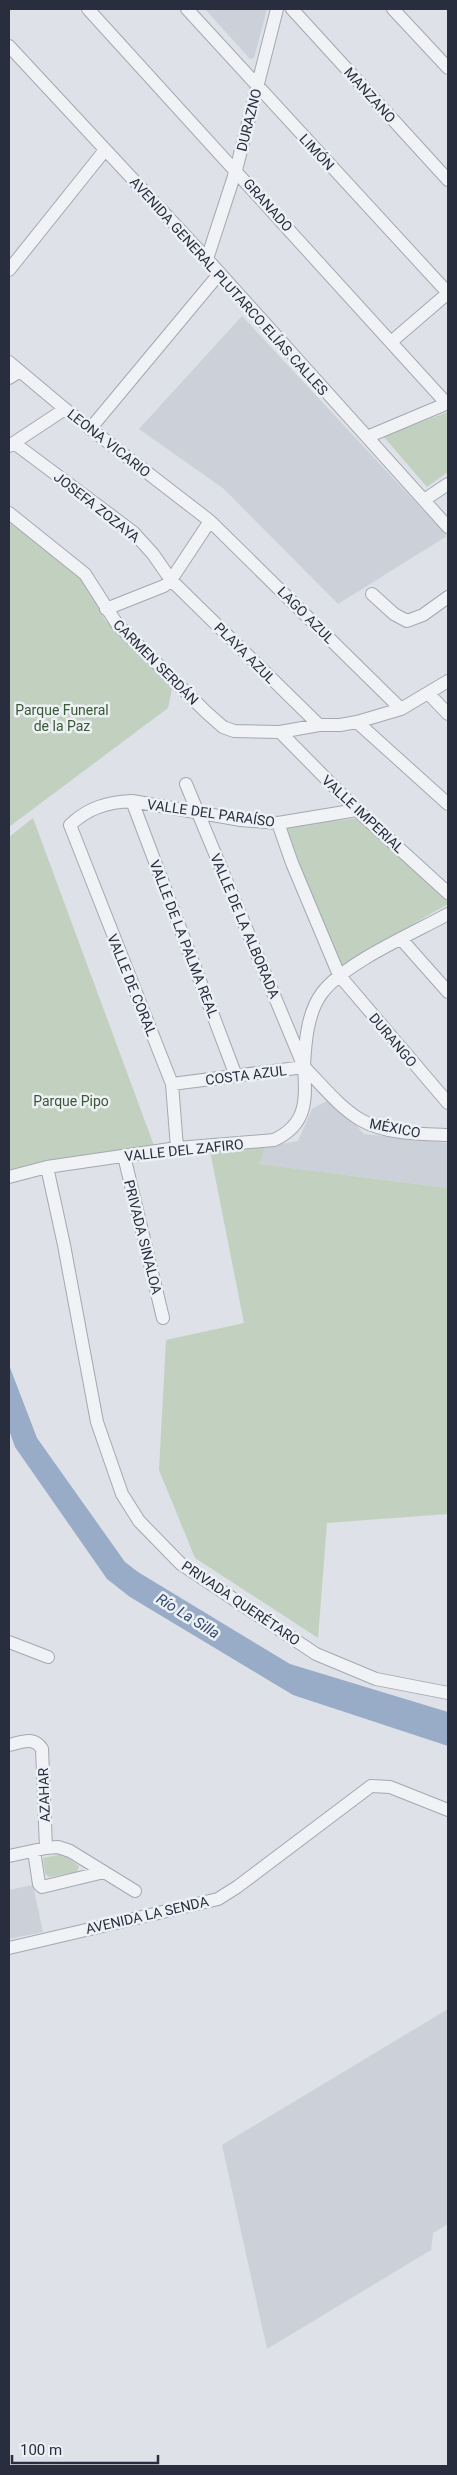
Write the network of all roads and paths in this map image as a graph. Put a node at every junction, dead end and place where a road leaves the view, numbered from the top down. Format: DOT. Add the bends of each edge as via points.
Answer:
graph roads {
  1 [pos="88,9"];
  2 [pos="187,9"];
  3 [pos="277,9"];
  4 [pos="292,9"];
  5 [pos="393,9"];
  6 [pos="9,46"];
  7 [pos="448,68"];
  8 [pos="257,87"];
  9 [pos="104,150"];
  10 [pos="236,170"];
  11 [pos="448,180"];
  12 [pos="207,259"];
  13 [pos="9,270"];
  14 [pos="219,274"];
  15 [pos="448,293"];
  16 [pos="391,342"];
  17 [pos="9,362"];
  18 [pos="20,371"];
  19 [pos="9,378"];
  20 [pos="448,404"];
  21 [pos="65,409"];
  22 [pos="90,429"];
  23 [pos="367,437"];
  24 [pos="12,444"];
  25 [pos="448,484"];
  26 [pos="424,500"];
  27 [pos="9,513"];
  28 [pos="210,521"];
  29 [pos="448,527"];
  30 [pos="171,580"];
  31 [pos="372,594"];
  32 [pos="448,597"];
  33 [pos="106,609"];
  34 [pos="448,681"];
  35 [pos="428,693"];
  36 [pos="401,710"];
  37 [pos="448,714"];
  38 [pos="357,722"];
  39 [pos="319,725"];
  40 [pos="280,732"];
  41 [pos="186,784"];
  42 [pos="132,801"];
  43 [pos="448,804"];
  44 [pos="357,810"];
  45 [pos="198,812"];
  46 [pos="278,823"];
  47 [pos="70,825"];
  48 [pos="448,893"];
  49 [pos="448,914"];
  50 [pos="402,940"];
  51 [pos="339,975"];
  52 [pos="448,992"];
  53 [pos="304,1067"];
  54 [pos="236,1076"];
  55 [pos="172,1084"];
  56 [pos="328,1091"];
  57 [pos="306,1097"];
  58 [pos="448,1103"];
  59 [pos="448,1135"];
  60 [pos="177,1148"];
  61 [pos="124,1156"];
  62 [pos="47,1167"];
  63 [pos="9,1177"];
  64 [pos="164,1318"];
  65 [pos="9,1642"];
  66 [pos="48,1657"];
  67 [pos="448,1693"];
  68 [pos="9,1745"];
  69 [pos="448,1810"];
  70 [pos="40,1849"];
  71 [pos="9,1856"];
  72 [pos="104,1872"];
  73 [pos="135,1891"];
  74 [pos="9,1948"];
  1 -- 10 [label="street, GRANADO"];
  2 -- 8 [label="street, LIMÓN"];
  3 -- 8 [label="street, DURAZNO"];
  4 -- 11 [label="street, MANZANO"];
  5 -- 7 [label="street"];
  6 -- 9 [label="street, AVENIDA GENERAL PLUTARCO ELÍAS CALLES"];
  8 -- 10 [label="street, DURAZNO"];
  8 -- 15 [label="street, LIMÓN"];
  9 -- 12 [label="street, AVENIDA GENERAL PLUTARCO ELÍAS CALLES"];
  9 -- 13 [label="street"];
  10 -- 12 [label="street, DURAZNO"];
  10 -- 16 [label="street, GRANADO"];
  12 -- 14 [label="street, AVENIDA GENERAL PLUTARCO ELÍAS CALLES"];
  14 -- 22 [label="street"];
  14 -- 23 [label="street, AVENIDA GENERAL PLUTARCO ELÍAS CALLES"];
  15 -- 16 [label="street"];
  16 -- 20 [label="street, GRANADO"];
  17 -- 18 [label="street, LEONA VICARIO"];
  18 -- 19 [label="street"];
  18 -- 21 [label="street, LEONA VICARIO"];
  20 -- 23 [label="street"];
  21 -- 22 [label="street, LEONA VICARIO"];
  21 -- 24 [label="street"];
  22 -- 28 [label="street, LEONA VICARIO"];
  23 -- 26 [label="street, AVENIDA GENERAL PLUTARCO ELÍAS CALLES"];
  24 -- 30 [label="street, JOSEFA ZOZAYA" via="133,532"];
  25 -- 26 [label="street"];
  26 -- 29 [label="street, AVENIDA GENERAL PLUTARCO ELÍAS CALLES"];
  27 -- 33 [label="street, CARMEN SERDÁN" via="86,574"];
  28 -- 30 [label="street"];
  28 -- 36 [label="street, LAGO AZUL"];
  30 -- 33 [label="street" via="160,588"];
  30 -- 39 [label="street, PLAYA AZUL"];
  31 -- 32 [label="street" via="407,621 423,615"];
  33 -- 40 [label="street, CARMEN SERDÁN" via="117,624 223,727 240,732"];
  34 -- 35 [label="street, CARMEN SERDÁN"];
  35 -- 36 [label="street, CARMEN SERDÁN"];
  35 -- 37 [label="street"];
  36 -- 38 [label="street, CARMEN SERDÁN"];
  38 -- 39 [label="street, CARMEN SERDÁN"];
  38 -- 43 [label="street"];
  39 -- 40 [label="street, CARMEN SERDÁN"];
  40 -- 44 [label="street, VALLE IMPERIAL"];
  41 -- 45 [label="street, VALLE DE LA ALBORADA"];
  42 -- 45 [label="street, VALLE DEL PARAÍSO"];
  42 -- 47 [label="street, VALLE DEL PARAÍSO" via="104,804 86,812"];
  42 -- 54 [label="street, VALLE DE LA PALMA REAL"];
  44 -- 46 [label="street, VALLE DEL PARAÍSO"];
  44 -- 48 [label="street, VALLE IMPERIAL"];
  45 -- 46 [label="street, VALLE DEL PARAÍSO"];
  45 -- 53 [label="street, VALLE DE LA ALBORADA"];
  46 -- 51 [label="street, DURANGO"];
  47 -- 55 [label="street, VALLE DE CORAL"];
  49 -- 50 [label="street, COSTA AZUL"];
  50 -- 51 [label="street, COSTA AZUL"];
  50 -- 52 [label="street"];
  51 -- 53 [label="street, COSTA AZUL" via="321,994 312,1012"];
  51 -- 58 [label="street, DURANGO"];
  53 -- 54 [label="street, COSTA AZUL"];
  53 -- 56 [label="street, MÉXICO"];
  53 -- 57 [label="street, VALLE DEL ZAFIRO"];
  54 -- 55 [label="street, COSTA AZUL"];
  55 -- 60 [label="street, VALLE DE CORAL"];
  56 -- 57 [label="street"];
  56 -- 59 [label="street, MÉXICO" via="362,1121 403,1132"];
  57 -- 60 [label="street, VALLE DEL ZAFIRO" via="295,1125 274,1140"];
  60 -- 61 [label="street, VALLE DEL ZAFIRO"];
  61 -- 62 [label="street, VALLE DEL ZAFIRO"];
  61 -- 64 [label="street, PRIVADA SINALOA"];
  62 -- 63 [label="street, VALLE DEL ZAFIRO"];
  62 -- 67 [label="street, PRIVADA QUERÉTARO" via="97,1422 122,1494 139,1521 181,1564 316,1654 376,1679"];
  65 -- 66 [label="street"];
  68 -- 70 [label="street, AZAHAR" via="32,1740 42,1749"];
  69 -- 74 [label="street, AVENIDA LA SENDA" via="390,1787 371,1786 218,1899"];
  70 -- 71 [label="street"];
  70 -- 72 [label="street" via="58,1847 70,1851"];
  70 -- 72 [label="street, AZAHAR" via="39,1884 42,1887"];
  72 -- 73 [label="street"];
}
